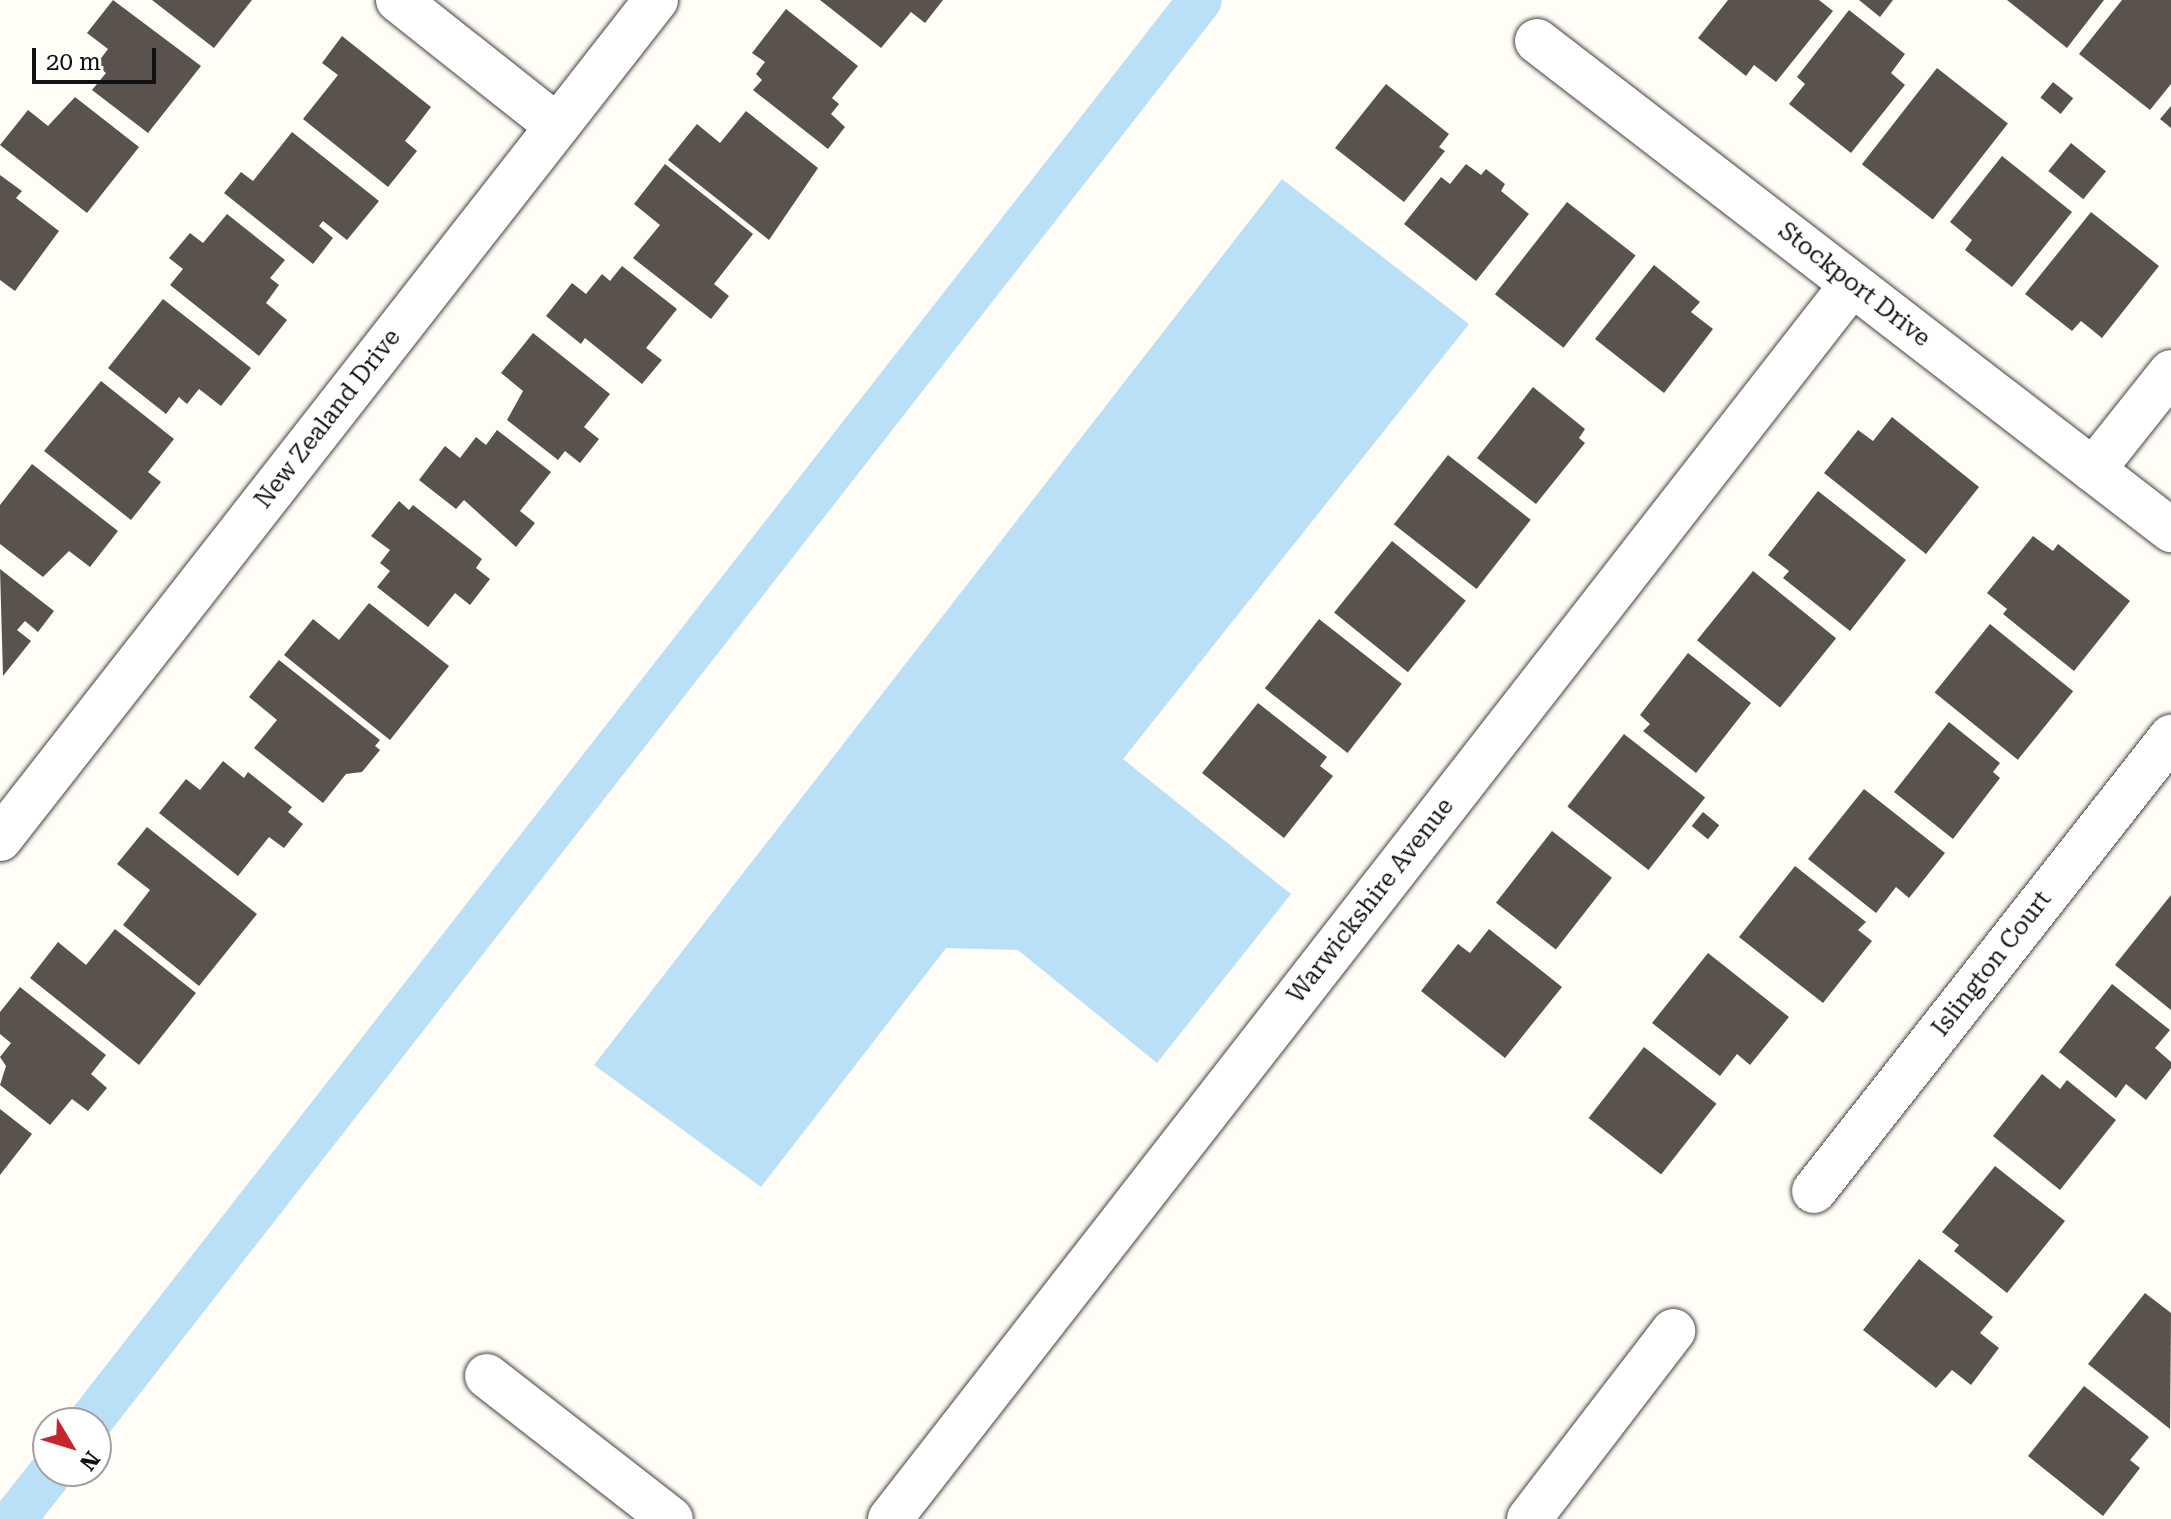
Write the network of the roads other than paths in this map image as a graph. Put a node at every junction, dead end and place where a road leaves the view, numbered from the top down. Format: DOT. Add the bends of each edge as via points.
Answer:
graph roads {
  1 [pos="398,0"];
  2 [pos="656,0"];
  3 [pos="1537,41"];
  4 [pos="557,126"];
  5 [pos="1852,284"];
  6 [pos="2171,372"];
  7 [pos="2093,470"];
  8 [pos="2171,530"];
  9 [pos="2171,737"];
  10 [pos="0,839"];
  11 [pos="1814,1191"];
  12 [pos="1673,1331"];
  13 [pos="487,1376"];
  14 [pos="671,1519"];
  15 [pos="890,1519"];
  16 [pos="1529,1519"];
  1 -- 4 [label="street"];
  2 -- 4 [label="street, New Zealand Drive"];
  3 -- 5 [label="street, Stockport Drive"];
  4 -- 10 [label="street, New Zealand Drive"];
  5 -- 7 [label="street, Stockport Drive"];
  5 -- 15 [label="street, Warwickshire Avenue"];
  6 -- 7 [label="street"];
  7 -- 8 [label="street, Stockport Drive"];
  9 -- 11 [label="street, Islington Court"];
  12 -- 16 [label="street"];
  13 -- 14 [label="street"];
}
